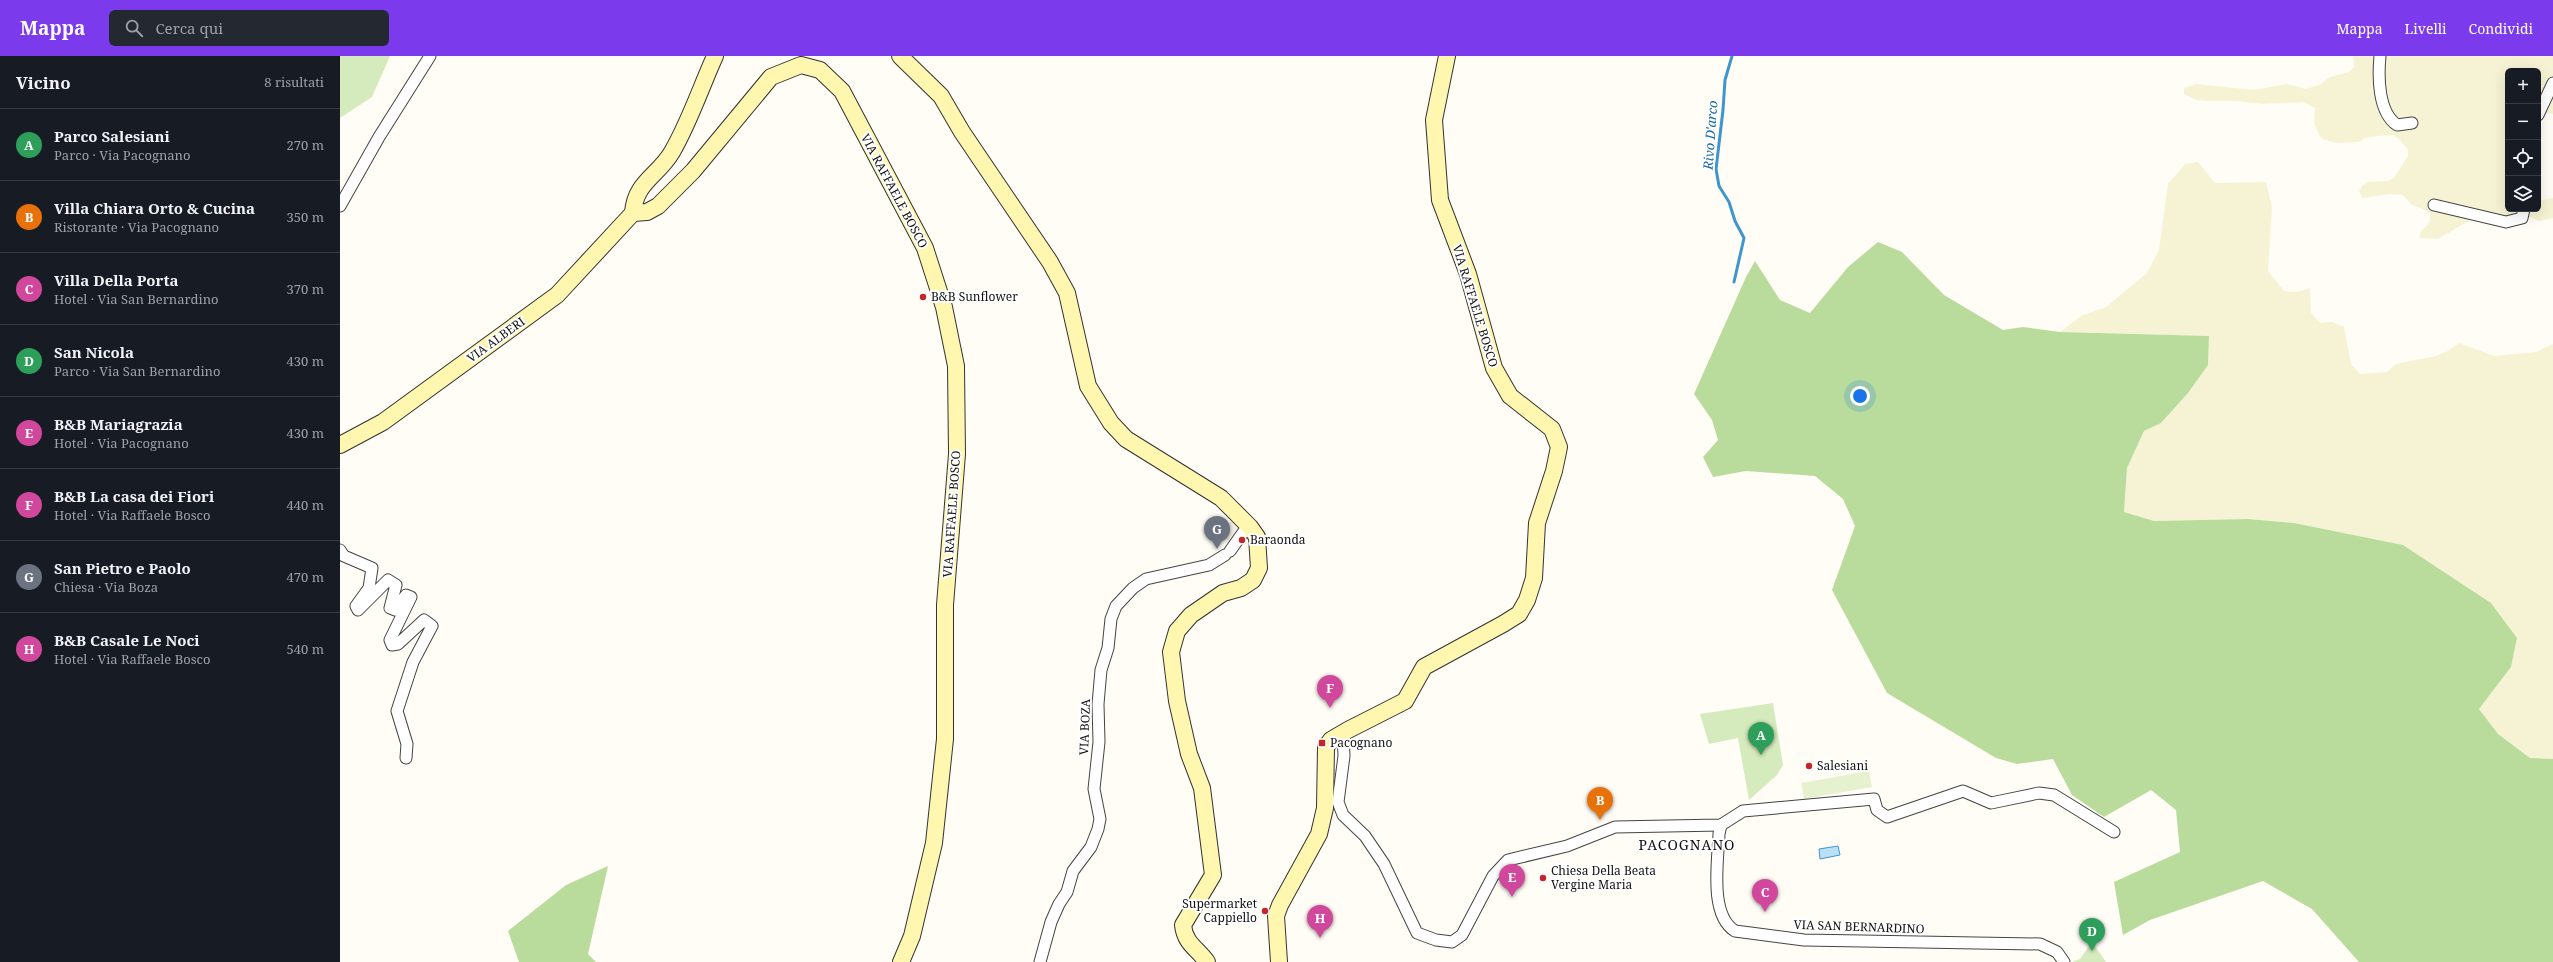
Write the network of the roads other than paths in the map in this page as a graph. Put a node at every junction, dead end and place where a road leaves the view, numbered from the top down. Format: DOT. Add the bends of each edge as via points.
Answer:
graph roads {
  1 [pos="430,56"];
  2 [pos="714,56"];
  3 [pos="900,56"];
  4 [pos="1447,56"];
  5 [pos="2380,56"];
  6 [pos="2553,83"];
  7 [pos="2541,109"];
  8 [pos="2412,123"];
  9 [pos="2434,204"];
  10 [pos="340,206"];
  11 [pos="2523,212"];
  12 [pos="633,213"];
  13 [pos="340,445"];
  14 [pos="1250,527"];
  15 [pos="340,550"];
  16 [pos="1343,733"];
  17 [pos="406,758"];
  18 [pos="1721,825"];
  19 [pos="2114,832"];
  20 [pos="901,962"];
  21 [pos="1040,962"];
  22 [pos="1207,962"];
  23 [pos="1279,962"];
  24 [pos="2064,962"];
  1 -- 10 [label="street" via="379,137"];
  2 -- 12 [label="street" via="671,153 640,188"];
  3 -- 14 [label="street" via="941,96 962,132 1050,262 1067,292 1088,386 1111,423 1126,439 1222,498"];
  4 -- 16 [label="street, VIA RAFFAELE BOSCO" via="1434,120 1440,200 1468,274 1494,368 1510,396 1552,429 1559,447 1554,471 1536,523 1534,578 1519,614 1424,667 1405,701"];
  5 -- 8 [label="street" via="2383,107 2390,120 2397,125"];
  6 -- 7 [label="street"];
  9 -- 11 [label="street" via="2506,222 2522,218"];
  12 -- 13 [label="street, VIA ALBERI" via="552,299 383,422"];
  12 -- 20 [label="street, VIA RAFFAELE BOSCO" via="647,212 658,206 693,171 771,77 801,65 820,70 842,91 926,248 944,307 956,366 956,454 945,605 945,739 934,836 920,907"];
  14 -- 21 [label="street, VIA BOZA" via="1247,527 1228,553 1209,565 1146,579 1133,588 1116,606 1101,670 1098,704 1099,742 1094,789 1100,819 1098,829 1091,846 1073,871 1067,892 1051,922"];
  14 -- 22 [label="street" via="1257,537 1259,560 1253,580 1241,588 1223,593 1191,615 1177,631 1171,652 1177,700 1189,754 1202,788 1213,875 1183,925 1184,935 1190,946"];
  15 -- 17 [label="street" via="344,556 372,568 372,581 356,606 358,610 388,580 396,585 390,608 395,610 406,595 411,596 395,626 390,640 392,645 398,644 424,620 432,626 413,662 397,711 407,744"];
  16 -- 18 [label="street" via="1344,756 1338,802 1343,815 1365,836 1384,864 1417,932 1436,940 1452,942 1462,935 1493,876 1508,860 1567,846 1615,827"];
  16 -- 23 [label="street, VIA RAFFAELE BOSCO" via="1331,740 1326,747 1325,808 1319,834 1276,916"];
  18 -- 19 [label="street" via="1742,811 1874,799 1877,810 1887,817 1963,791 1991,803 2039,793 2054,794"];
  18 -- 24 [label="street, VIA SAN BERNARDINO" via="1718,834 1717,905 1728,927 1735,931 1804,940 2040,944 2057,952"];
}
